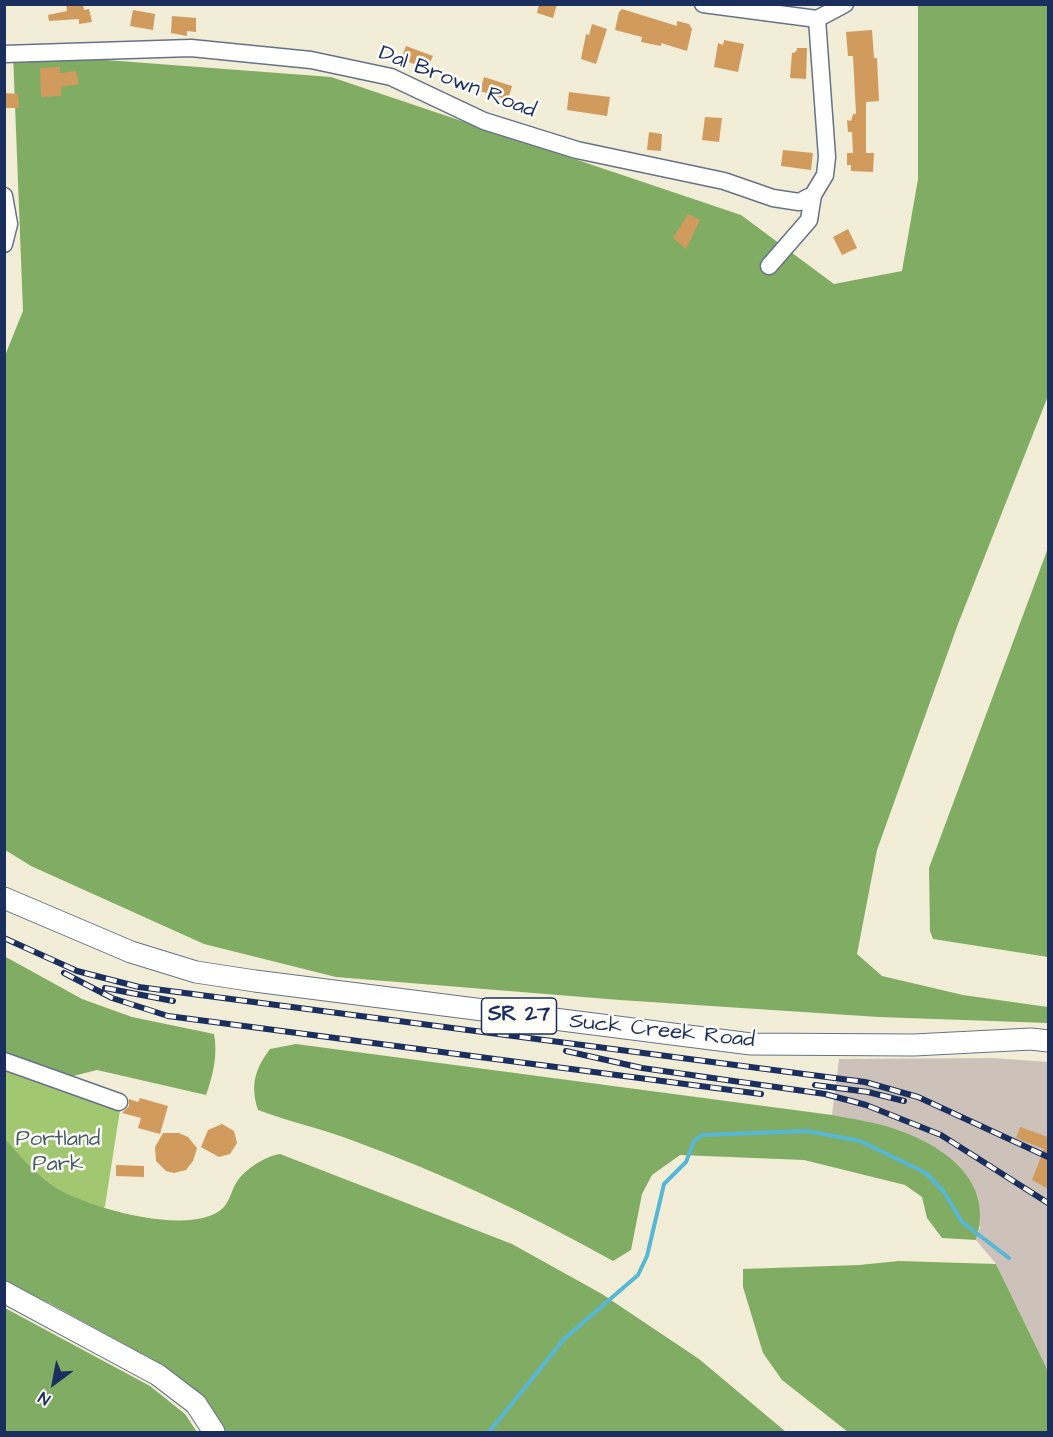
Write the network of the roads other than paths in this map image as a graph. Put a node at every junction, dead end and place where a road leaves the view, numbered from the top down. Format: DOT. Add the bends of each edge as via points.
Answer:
graph roads {
  1 [pos="703,4"];
  2 [pos="845,4"];
  3 [pos="817,18"];
  4 [pos="4,54"];
  5 [pos="813,195"];
  6 [pos="4,196"];
  7 [pos="4,244"];
  8 [pos="769,266"];
  9 [pos="4,898"];
  10 [pos="1048,1041"];
  11 [pos="4,1061"];
  12 [pos="119,1102"];
  13 [pos="4,1292"];
  14 [pos="214,1432"];
  1 -- 3 [label="street"];
  2 -- 3 [label="street"];
  3 -- 5 [label="street" via="827,157 825,175"];
  4 -- 5 [label="street, Dal Brown Road" via="191,48 311,60 391,77 484,121 577,150 724,181 773,198 799,202"];
  5 -- 8 [label="street" via="808,220"];
  6 -- 7 [label="street" via="9,224"];
  9 -- 10 [label="main road, Suck Creek Road / SR 27" via="131,952 196,972 266,983 751,1044"];
  11 -- 12 [label="street"];
  13 -- 14 [label="main road" via="158,1375 196,1404"];
}
